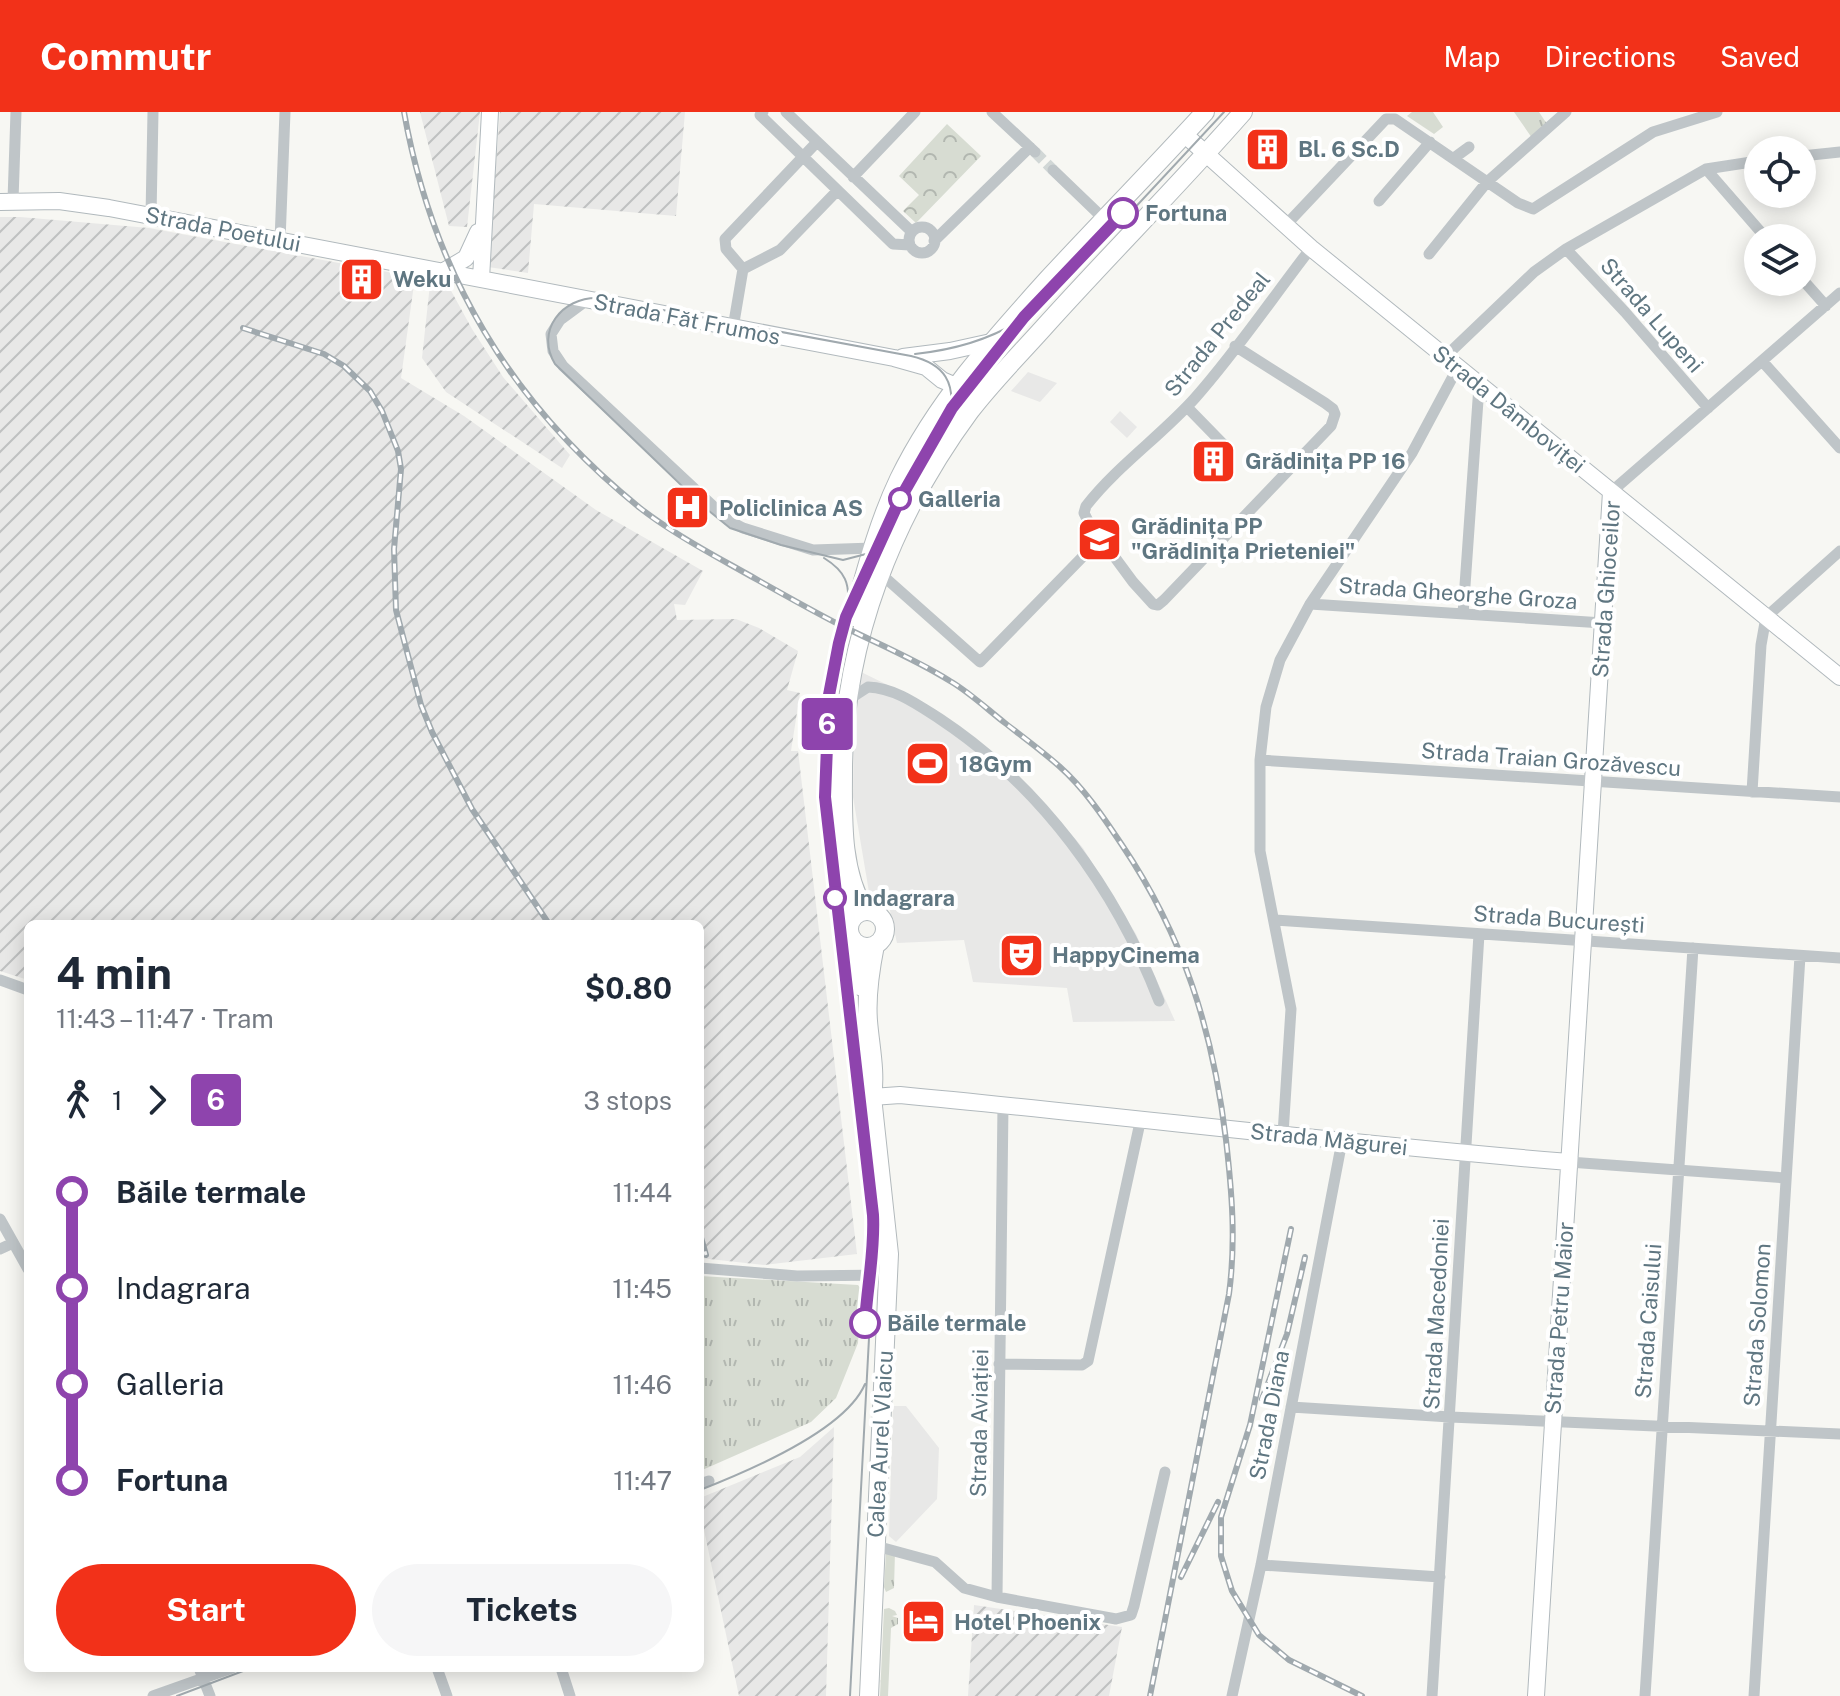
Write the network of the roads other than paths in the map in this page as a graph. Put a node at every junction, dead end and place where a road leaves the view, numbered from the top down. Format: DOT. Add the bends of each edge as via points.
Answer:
graph roads {
  1 [pos="16,112"];
  2 [pos="153,112"];
  3 [pos="285,112"];
  4 [pos="490,112"];
  5 [pos="786,112"];
  6 [pos="915,112"];
  7 [pos="992,112"];
  8 [pos="1205,112"];
  9 [pos="1243,112"];
  10 [pos="1566,112"];
  11 [pos="1717,112"];
  12 [pos="761,114"];
  13 [pos="1400,115"];
  14 [pos="1379,117"];
  15 [pos="1184,134"];
  16 [pos="817,142"];
  17 [pos="1430,142"];
  18 [pos="1469,147"];
  19 [pos="1840,152"];
  20 [pos="1205,154"];
  21 [pos="1816,155"];
  22 [pos="802,157"];
  23 [pos="1454,158"];
  24 [pos="1744,163"];
  25 [pos="1706,169"];
  26 [pos="1053,170"];
  27 [pos="853,177"];
  28 [pos="1487,182"];
  29 [pos="837,191"];
  30 [pos="6,201"];
  31 [pos="1379,201"];
  32 [pos="483,211"];
  33 [pos="151,216"];
  34 [pos="1104,219"];
  35 [pos="1754,224"];
  36 [pos="1285,226"];
  37 [pos="912,232"];
  38 [pos="280,241"];
  39 [pos="934,241"];
  40 [pos="910,245"];
  41 [pos="1311,248"];
  42 [pos="1566,249"];
  43 [pos="1429,254"];
  44 [pos="743,269"];
  45 [pos="444,271"];
  46 [pos="481,279"];
  47 [pos="1840,293"];
  48 [pos="1816,295"];
  49 [pos="587,300"];
  50 [pos="1826,306"];
  51 [pos="733,328"];
  52 [pos="991,342"];
  53 [pos="1235,346"];
  54 [pos="894,358"];
  55 [pos="1762,361"];
  56 [pos="1452,362"];
  57 [pos="995,382"];
  58 [pos="956,386"];
  59 [pos="1479,386"];
  60 [pos="1187,407"];
  61 [pos="1708,408"];
  62 [pos="1227,448"];
  63 [pos="1840,448"];
  64 [pos="1611,492"];
  65 [pos="1100,539"];
  66 [pos="873,548"];
  67 [pos="1840,551"];
  68 [pos="881,574"];
  69 [pos="1310,604"];
  70 [pos="1463,614"];
  71 [pos="1766,617"];
  72 [pos="1603,623"];
  73 [pos="851,667"];
  74 [pos="1840,677"];
  75 [pos="868,687"];
  76 [pos="846,702"];
  77 [pos="1260,760"];
  78 [pos="1592,781"];
  79 [pos="1752,792"];
  80 [pos="1840,797"];
  81 [pos="858,915"];
  82 [pos="1275,920"];
  83 [pos="1479,934"];
  84 [pos="1583,940"];
  85 [pos="854,942"];
  86 [pos="875,945"];
  87 [pos="1693,948"];
  88 [pos="1800,956"];
  89 [pos="1840,958"];
  90 [pos="0,980"];
  91 [pos="24,989"];
  92 [pos="1159,1001"];
  93 [pos="872,1097"];
  94 [pos="1003,1105"];
  95 [pos="1141,1118"];
  96 [pos="1283,1134"];
  97 [pos="1342,1141"];
  98 [pos="1465,1154"];
  99 [pos="1569,1162"];
  100 [pos="1679,1170"];
  101 [pos="1786,1178"];
  102 [pos="0,1219"];
  103 [pos="13,1243"];
  104 [pos="0,1249"];
  105 [pos="24,1262"];
  106 [pos="704,1268"];
  107 [pos="888,1275"];
  108 [pos="999,1364"];
  109 [pos="1291,1407"];
  110 [pos="1450,1417"];
  111 [pos="1553,1421"];
  112 [pos="1661,1425"];
  113 [pos="1771,1430"];
  114 [pos="1840,1434"];
  115 [pos="1165,1472"];
  116 [pos="876,1546"];
  117 [pos="1261,1565"];
  118 [pos="1440,1577"];
  119 [pos="997,1597"];
  120 [pos="438,1672"];
  121 [pos="562,1672"];
  122 [pos="201,1674"];
  123 [pos="153,1696"];
  124 [pos="210,1696"];
  125 [pos="447,1696"];
  126 [pos="570,1696"];
  127 [pos="869,1696"];
  128 [pos="1232,1696"];
  129 [pos="1432,1696"];
  130 [pos="1536,1696"];
  131 [pos="1645,1696"];
  132 [pos="1754,1696"];
  1 -- 30 [label="street"];
  2 -- 33 [label="street"];
  3 -- 38 [label="street"];
  4 -- 32 [label="street"];
  5 -- 16 [label="street"];
  6 -- 27 [label="street"];
  7 -- 39 [label="street" via="1032,150"];
  8 -- 15 [label="main road, Calea Aurel Vlaicu"];
  9 -- 20 [label="main road, Calea Aurel Vlaicu"];
  10 -- 28 [label="street"];
  11 -- 28 [label="street" via="1653,132 1537,208 1525,207"];
  12 -- 22 [label="street"];
  13 -- 14 [label="street"];
  13 -- 17 [label="street"];
  14 -- 36 [label="street"];
  15 -- 20 [label="street, Strada Dâmboviței"];
  15 -- 34 [label="main road, Calea Aurel Vlaicu"];
  16 -- 22 [label="street"];
  16 -- 27 [label="street"];
  17 -- 23 [label="street"];
  17 -- 31 [label="street"];
  18 -- 23 [label="street"];
  19 -- 21 [label="street"];
  20 -- 36 [label="street, Strada Dâmboviței"];
  20 -- 57 [label="main road, Calea Aurel Vlaicu"];
  22 -- 29 [label="street"];
  22 -- 44 [label="street" via="725,239 726,249"];
  23 -- 28 [label="street"];
  24 -- 25 [label="street"];
  25 -- 35 [label="street"];
  25 -- 42 [label="street"];
  26 -- 34 [label="street"];
  27 -- 37 [label="street"];
  28 -- 43 [label="street"];
  29 -- 40 [label="street" via="893,244"];
  29 -- 44 [label="street" via="780,250"];
  30 -- 33 [label="street, Strada Poetului" via="59,201"];
  32 -- 45 [label="street" via="471,251"];
  32 -- 46 [label="street"];
  33 -- 38 [label="street, Strada Poetului"];
  34 -- 52 [label="main road, Calea Aurel Vlaicu"];
  36 -- 41 [label="street, Strada Dâmboviței"];
  37 -- 39 [label="street" via="927,228"];
  37 -- 40 [label="street"];
  38 -- 45 [label="street, Strada Poetului"];
  39 -- 40 [label="street" via="922,252"];
  41 -- 53 [label="street, Strada Predeal"];
  41 -- 56 [label="street, Strada Dâmboviței"];
  42 -- 56 [label="street" via="1534,272"];
  42 -- 61 [label="street, Strada Lupeni"];
  44 -- 51 [label="street"];
  45 -- 46 [label="street, Strada Poetului"];
  46 -- 49 [label="street, Strada Făt Frumos"];
  47 -- 50 [label="street, Strada Ghioceilor"];
  48 -- 50 [label="street"];
  49 -- 51 [label="street, Strada Făt Frumos"];
  49 -- 66 [label="street" via="551,334 563,366 728,520 821,552"];
  50 -- 55 [label="street, Strada Ghioceilor"];
  51 -- 54 [label="street, Strada Făt Frumos"];
  52 -- 54 [label="street, Strada Făt Frumos"];
  52 -- 58 [label="main road, Calea Aurel Vlaicu"];
  53 -- 60 [label="street, Strada Predeal"];
  53 -- 65 [label="street" via="1325,403 1333,409 1334,419 1160,604 1133,582"];
  54 -- 58 [label="street, Strada Făt Frumos" via="926,367"];
  55 -- 61 [label="street, Strada Ghioceilor"];
  55 -- 63 [label="street"];
  56 -- 59 [label="street, Strada Dâmboviței"];
  56 -- 69 [label="street" via="1412,453"];
  57 -- 58 [label="street"];
  57 -- 68 [label="main road, Calea Aurel Vlaicu" via="934,465"];
  58 -- 66 [label="main road, Calea Aurel Vlaicu" via="903,472"];
  59 -- 64 [label="street, Strada Dâmboviței"];
  59 -- 70 [label="street"];
  60 -- 62 [label="street"];
  60 -- 65 [label="street, Strada Predeal" via="1089,502 1085,516"];
  61 -- 64 [label="street, Strada Ghioceilor"];
  64 -- 71 [label="street, Strada Dâmboviței"];
  64 -- 72 [label="street, Strada Ghioceilor"];
  65 -- 68 [label="street" via="980,662"];
  66 -- 81 [label="main road, Calea Aurel Vlaicu" via="841,667 834,728 835,838"];
  67 -- 71 [label="street"];
  68 -- 73 [label="main road, Calea Aurel Vlaicu"];
  69 -- 70 [label="street, Strada Gheorghe Groza"];
  69 -- 77 [label="street" via="1272,685"];
  70 -- 72 [label="street, Strada Gheorghe Groza"];
  71 -- 74 [label="street, Strada Dâmboviței"];
  71 -- 79 [label="street"];
  72 -- 78 [label="street, Strada Ghioceilor"];
  73 -- 75 [label="street"];
  73 -- 76 [label="main road, Calea Aurel Vlaicu"];
  75 -- 76 [label="street"];
  75 -- 92 [label="street" via="891,691 946,724 1002,767 1038,804 1106,893"];
  76 -- 81 [label="main road, Calea Aurel Vlaicu" via="847,859"];
  77 -- 78 [label="street, Strada Traian Grozăvescu"];
  77 -- 82 [label="street" via="1261,860"];
  78 -- 79 [label="street, Strada Traian Grozăvescu"];
  78 -- 84 [label="street, Strada Ghioceilor"];
  79 -- 80 [label="street, Strada Traian Grozăvescu"];
  81 -- 85 [label="main road, Calea Aurel Vlaicu" via="850,934"];
  81 -- 86 [label="main road, Calea Aurel Vlaicu" via="878,914 884,935"];
  82 -- 83 [label="street, Strada București"];
  82 -- 96 [label="street" via="1291,1009"];
  83 -- 84 [label="street, Strada București"];
  83 -- 98 [label="street, Strada Macedoniei"];
  84 -- 87 [label="street, Strada București"];
  84 -- 99 [label="street, Strada Petru Maior"];
  85 -- 86 [label="main road"];
  85 -- 93 [label="main road, Calea Aurel Vlaicu" via="860,967 859,1037 866,1091"];
  86 -- 93 [label="main road, Calea Aurel Vlaicu" via="867,1010"];
  87 -- 88 [label="street, Strada București"];
  87 -- 100 [label="street, Strada Caisului"];
  88 -- 89 [label="street, Strada București"];
  88 -- 101 [label="street, Strada Solomon"];
  90 -- 91 [label="street"];
  93 -- 94 [label="street, Strada Măgurei"];
  93 -- 107 [label="main road, Calea Aurel Vlaicu"];
  94 -- 95 [label="street, Strada Măgurei"];
  94 -- 108 [label="street, Strada Aviației"];
  95 -- 96 [label="street, Strada Măgurei"];
  95 -- 108 [label="street" via="1088,1361"];
  96 -- 97 [label="street, Strada Măgurei"];
  97 -- 98 [label="street, Strada Măgurei"];
  97 -- 109 [label="street, Strada Diana"];
  98 -- 99 [label="street, Strada Măgurei"];
  98 -- 110 [label="street, Strada Macedoniei"];
  99 -- 100 [label="street, Strada Măgurei"];
  99 -- 111 [label="street, Strada Petru Maior"];
  100 -- 101 [label="street, Strada Măgurei"];
  100 -- 112 [label="street, Strada Caisului"];
  101 -- 113 [label="street, Strada Solomon"];
  102 -- 103 [label="street"];
  103 -- 104 [label="street"];
  103 -- 105 [label="street"];
  106 -- 107 [label="street" via="797,1276"];
  107 -- 116 [label="main road, Calea Aurel Vlaicu"];
  108 -- 119 [label="street, Strada Aviației"];
  109 -- 110 [label="street"];
  109 -- 117 [label="street, Strada Diana"];
  110 -- 111 [label="street"];
  110 -- 118 [label="street, Strada Macedoniei"];
  111 -- 112 [label="street"];
  111 -- 130 [label="street, Strada Petru Maior"];
  112 -- 113 [label="street"];
  112 -- 131 [label="street, Strada Caisului"];
  113 -- 114 [label="street"];
  113 -- 132 [label="street, Strada Solomon"];
  115 -- 119 [label="street" via="1131,1615 1100,1617"];
  116 -- 119 [label="street" via="935,1562 964,1588"];
  116 -- 127 [label="main road, Calea Aurel Vlaicu"];
  117 -- 118 [label="street"];
  117 -- 128 [label="street, Strada Diana"];
  118 -- 129 [label="street, Strada Macedoniei"];
  120 -- 125 [label="street"];
  121 -- 126 [label="street"];
  122 -- 123 [label="street"];
  122 -- 124 [label="street"];
}
